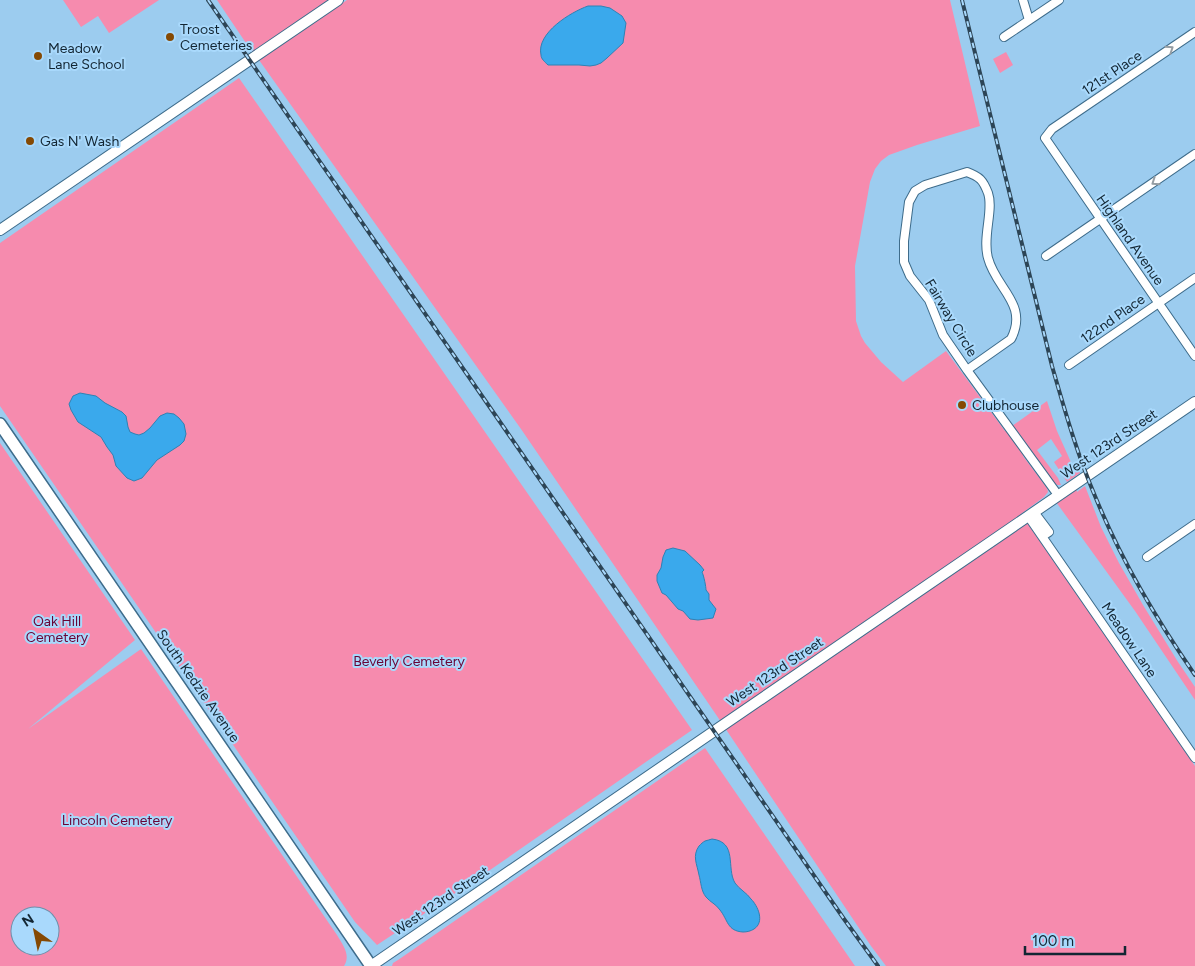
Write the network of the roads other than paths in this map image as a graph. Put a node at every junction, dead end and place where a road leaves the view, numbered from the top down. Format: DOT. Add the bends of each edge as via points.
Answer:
graph roads {
  1 [pos="338,0"];
  2 [pos="1022,0"];
  3 [pos="1059,0"];
  4 [pos="1029,20"];
  5 [pos="1195,32"];
  6 [pos="1004,37"];
  7 [pos="1045,138"];
  8 [pos="1195,154"];
  9 [pos="1100,219"];
  10 [pos="0,230"];
  11 [pos="1046,256"];
  12 [pos="1195,278"];
  13 [pos="1158,303"];
  14 [pos="1195,356"];
  15 [pos="1069,365"];
  16 [pos="967,370"];
  17 [pos="1195,402"];
  18 [pos="0,424"];
  19 [pos="1058,495"];
  20 [pos="1031,514"];
  21 [pos="1195,524"];
  22 [pos="1147,557"];
  23 [pos="1195,758"];
  24 [pos="371,966"];
  1 -- 10 [label="street"];
  2 -- 4 [label="street"];
  3 -- 4 [label="street"];
  4 -- 6 [label="street"];
  7 -- 5 [label="street, 121st Place, one-way" via="1052,129"];
  7 -- 9 [label="street, Highland Avenue"];
  8 -- 9 [label="street, one-way"];
  9 -- 11 [label="street"];
  9 -- 13 [label="street, Highland Avenue"];
  12 -- 13 [label="street, 122nd Place"];
  13 -- 14 [label="street, Highland Avenue"];
  13 -- 15 [label="street, 122nd Place"];
  16 -- 16 [label="street, Fairway Circle" via="943,335 929,300 910,276 904,262 904,246 909,202 915,191 968,172 979,176 989,196 988,258 1013,304 1017,322 1012,339"];
  16 -- 19 [label="street, Fairway Circle"];
  17 -- 19 [label="street, West 123rd Street"];
  18 -- 24 [label="main road, South Kedzie Avenue"];
  19 -- 20 [label="street, West 123rd Street"];
  20 -- 23 [label="street, Meadow Lane"];
  20 -- 24 [label="street, West 123rd Street"];
  21 -- 22 [label="street"];
}
